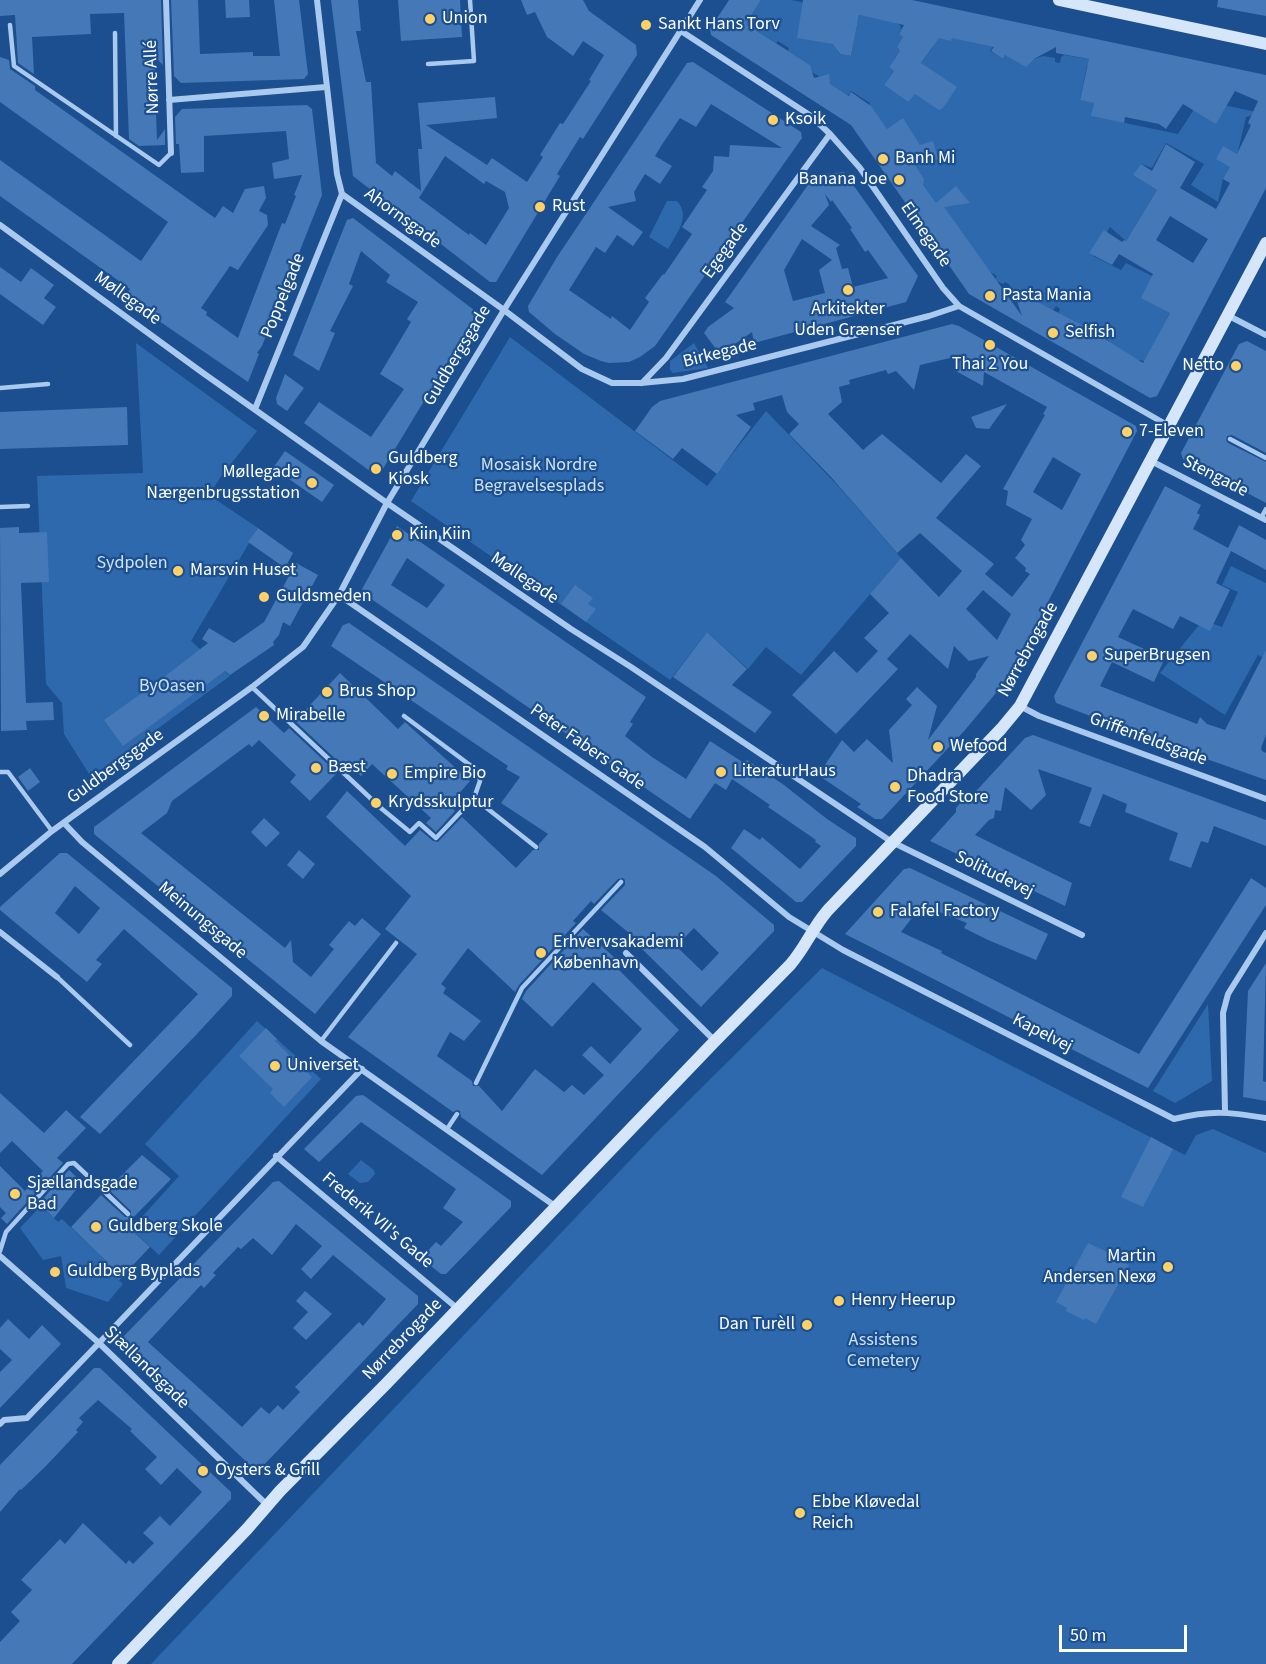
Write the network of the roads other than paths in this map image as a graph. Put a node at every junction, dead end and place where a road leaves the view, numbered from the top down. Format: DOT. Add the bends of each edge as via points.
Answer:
graph roads {
  1 [pos="166,0"];
  2 [pos="317,0"];
  3 [pos="470,0"];
  4 [pos="700,0"];
  5 [pos="1059,0"];
  6 [pos="10,25"];
  7 [pos="681,31"];
  8 [pos="115,33"];
  9 [pos="1266,44"];
  10 [pos="428,64"];
  11 [pos="326,87"];
  12 [pos="169,100"];
  13 [pos="830,134"];
  14 [pos="116,136"];
  15 [pos="171,153"];
  16 [pos="342,194"];
  17 [pos="0,225"];
  18 [pos="1266,243"];
  19 [pos="959,306"];
  20 [pos="504,310"];
  21 [pos="1229,316"];
  22 [pos="1266,335"];
  23 [pos="641,383"];
  24 [pos="48,384"];
  25 [pos="0,388"];
  26 [pos="255,409"];
  27 [pos="1169,426"];
  28 [pos="1230,439"];
  29 [pos="1266,458"];
  30 [pos="1151,461"];
  31 [pos="387,503"];
  32 [pos="28,506"];
  33 [pos="0,507"];
  34 [pos="1266,509"];
  35 [pos="1264,519"];
  36 [pos="339,595"];
  37 [pos="252,687"];
  38 [pos="1020,706"];
  39 [pos="404,716"];
  40 [pos="0,772"];
  41 [pos="474,798"];
  42 [pos="1266,799"];
  43 [pos="64,823"];
  44 [pos="52,831"];
  45 [pos="892,842"];
  46 [pos="536,847"];
  47 [pos="0,874"];
  48 [pos="621,882"];
  49 [pos="0,932"];
  50 [pos="813,932"];
  51 [pos="1266,933"];
  52 [pos="1082,935"];
  53 [pos="396,943"];
  54 [pos="626,953"];
  55 [pos="57,977"];
  56 [pos="321,1041"];
  57 [pos="715,1041"];
  58 [pos="130,1045"];
  59 [pos="362,1069"];
  60 [pos="476,1083"];
  61 [pos="1225,1111"];
  62 [pos="457,1114"];
  63 [pos="1266,1118"];
  64 [pos="447,1129"];
  65 [pos="276,1156"];
  66 [pos="555,1206"];
  67 [pos="128,1214"];
  68 [pos="0,1251"];
  69 [pos="0,1256"];
  70 [pos="458,1309"];
  71 [pos="99,1343"];
  72 [pos="0,1424"];
  73 [pos="268,1505"];
  74 [pos="118,1664"];
  1 -- 12 [label="street, Nørre Allé"];
  2 -- 11 [label="street, Ahornsgade"];
  3 -- 10 [label="lane" via="474,61"];
  4 -- 7 [label="street"];
  5 -- 9 [label="street"];
  6 -- 14 [label="lane" via="14,66"];
  7 -- 13 [label="street, Elmegade" via="811,116"];
  7 -- 20 [label="street, Guldbergsgade"];
  8 -- 14 [label="lane"];
  11 -- 12 [label="street"];
  11 -- 16 [label="street, Ahornsgade"];
  12 -- 15 [label="street, Nørre Allé"];
  13 -- 19 [label="street, Elmegade" via="860,168"];
  13 -- 23 [label="street, Egegade" via="666,358"];
  14 -- 15 [label="lane" via="159,165"];
  16 -- 20 [label="street, Ahornsgade"];
  16 -- 26 [label="street, Poppelgade"];
  17 -- 26 [label="street, Møllegade"];
  18 -- 21 [label="street, Nørrebrogade"];
  19 -- 23 [label="street, Birkegade" via="683,379"];
  19 -- 27 [label="street, Elmegade"];
  20 -- 23 [label="street, Birkegade" via="582,369 612,383"];
  20 -- 31 [label="street, Guldbergsgade"];
  21 -- 22 [label="street"];
  21 -- 27 [label="street, Nørrebrogade"];
  24 -- 25 [label="lane"];
  26 -- 31 [label="street, Møllegade"];
  27 -- 30 [label="street, Nørrebrogade"];
  28 -- 29 [label="lane"];
  30 -- 35 [label="street, Stengade"];
  30 -- 38 [label="street, Nørrebrogade"];
  31 -- 36 [label="street, Guldbergsgade"];
  31 -- 45 [label="street, Møllegade"];
  32 -- 33 [label="lane"];
  34 -- 35 [label="lane"];
  36 -- 37 [label="street, Guldbergsgade" via="303,647"];
  36 -- 50 [label="street, Peter Fabers Gade" via="705,847 789,917"];
  37 -- 41 [label="lane" via="410,832 419,823 436,838"];
  37 -- 43 [label="street, Guldbergsgade"];
  38 -- 42 [label="street, Griffenfeldsgade"];
  38 -- 45 [label="street, Nørrebrogade"];
  39 -- 41 [label="lane" via="478,771 480,781"];
  40 -- 44 [label="lane" via="8,772"];
  41 -- 46 [label="lane"];
  43 -- 44 [label="street, Guldbergsgade"];
  43 -- 56 [label="street, Meinungsgade"];
  44 -- 47 [label="street, Guldbergsgade"];
  45 -- 50 [label="street, Nørrebrogade" via="828,910"];
  45 -- 52 [label="street, Solitudevej"];
  48 -- 60 [label="lane" via="522,988"];
  49 -- 55 [label="street"];
  50 -- 57 [label="street, Nørrebrogade" via="802,952"];
  50 -- 61 [label="street, Kapelvej" via="1174,1119"];
  51 -- 61 [label="street" via="1228,994 1223,1013"];
  53 -- 56 [label="lane"];
  54 -- 57 [label="street"];
  55 -- 58 [label="lane"];
  56 -- 59 [label="street, Meinungsgade"];
  57 -- 66 [label="street, Nørrebrogade"];
  59 -- 64 [label="street, Meinungsgade"];
  59 -- 65 [label="street"];
  61 -- 63 [label="street, Kapelvej"];
  62 -- 64 [label="lane"];
  64 -- 66 [label="street, Meinungsgade"];
  65 -- 70 [label="street, Frederik VII's Gade"];
  65 -- 71 [label="street"];
  66 -- 70 [label="street, Nørrebrogade"];
  67 -- 68 [label="lane" via="74,1162 6,1232"];
  69 -- 71 [label="street, Sjællandsgade"];
  70 -- 73 [label="street, Nørrebrogade"];
  71 -- 72 [label="street" via="27,1418 4,1420"];
  71 -- 73 [label="street, Sjællandsgade"];
  73 -- 74 [label="street, Nørrebrogade"];
}
